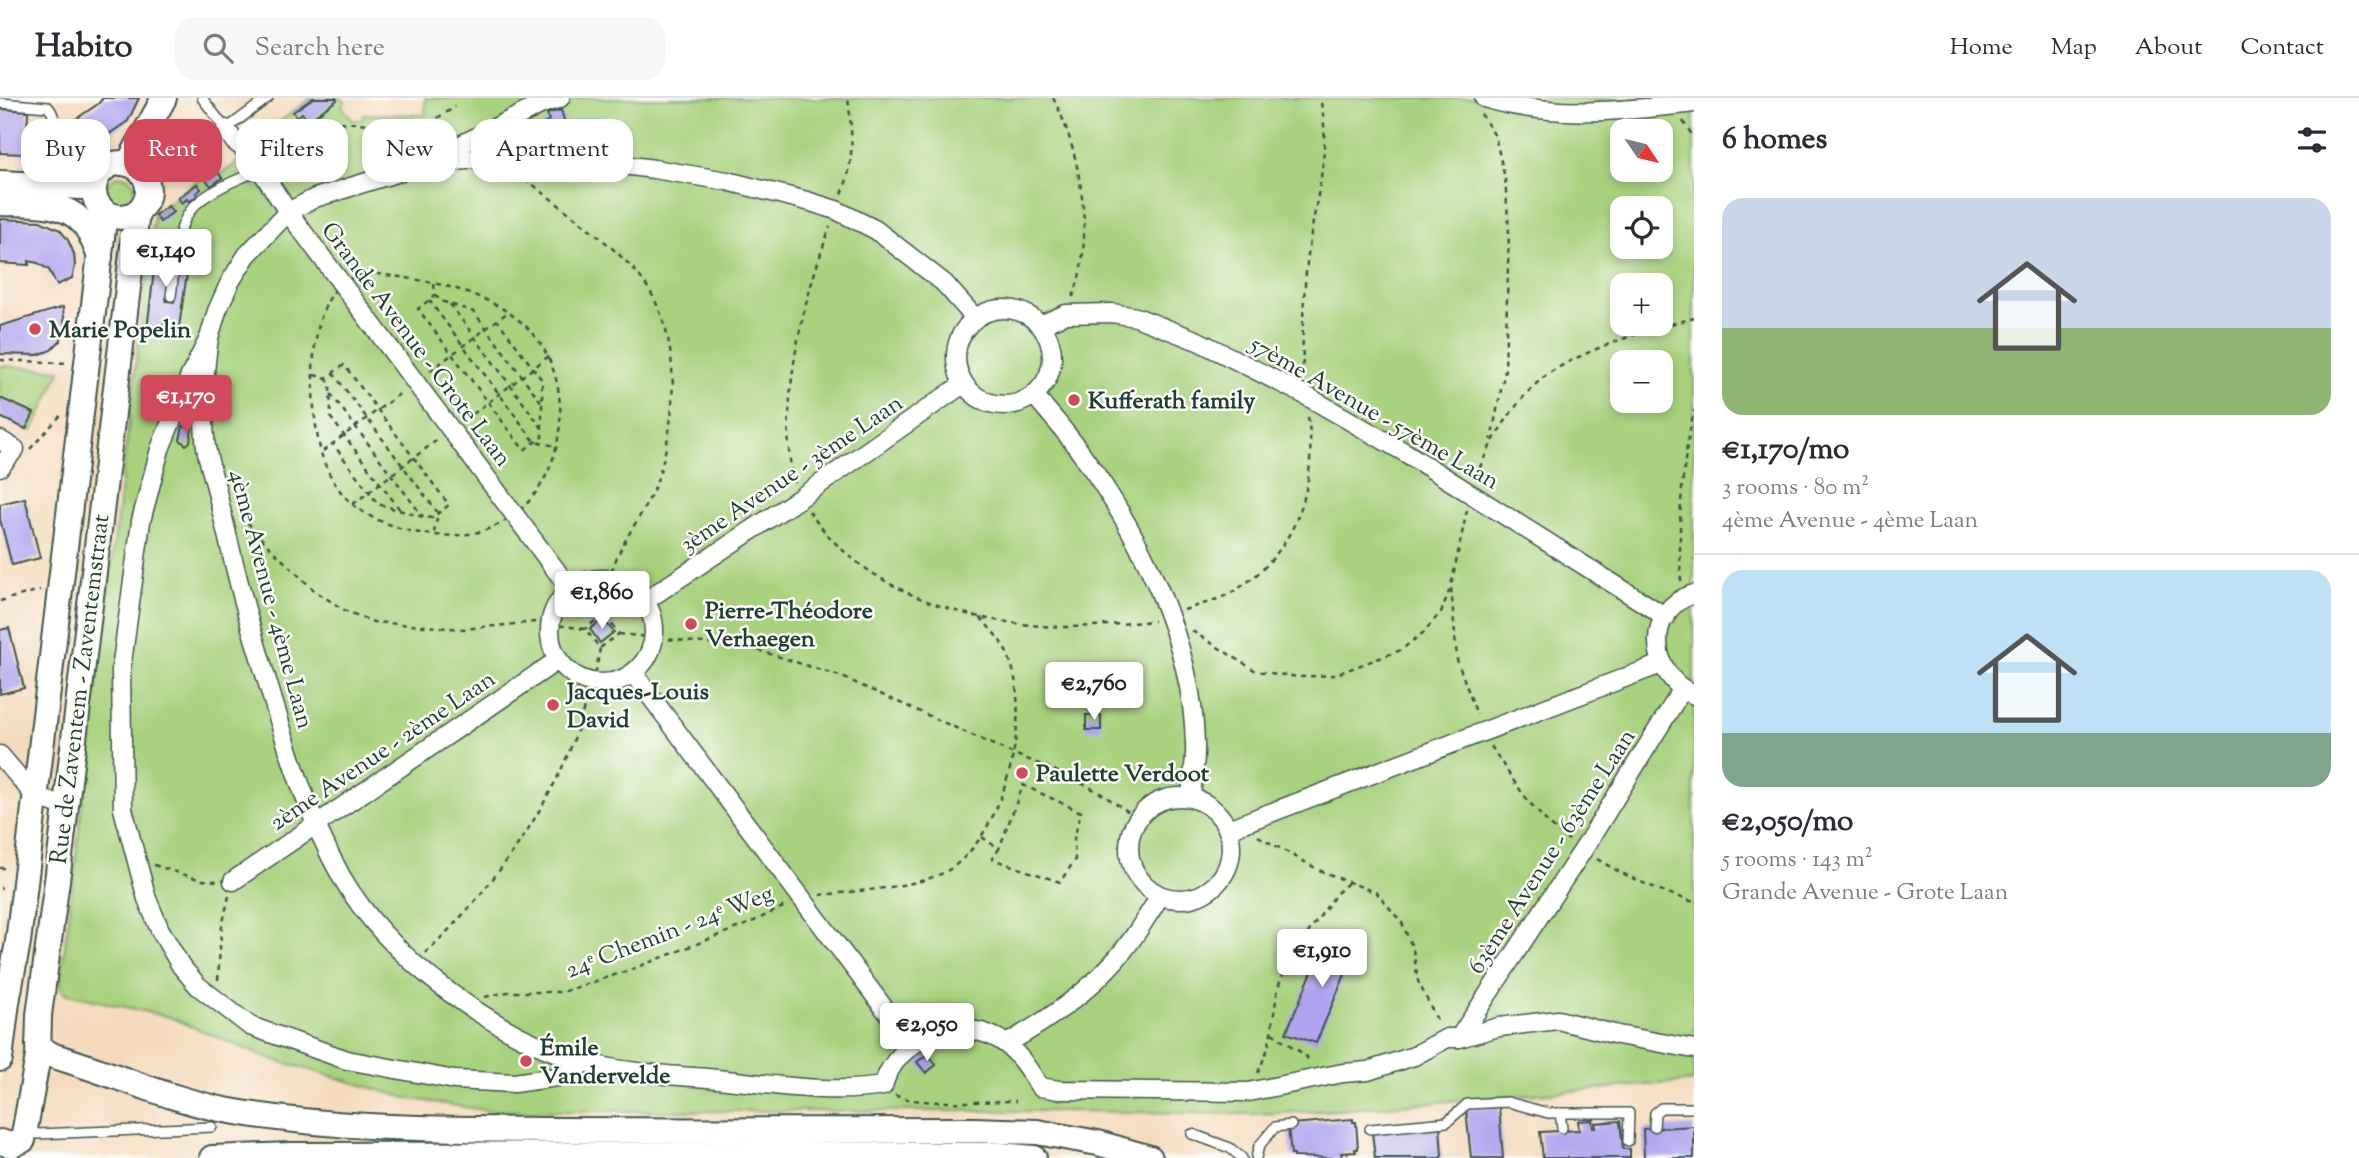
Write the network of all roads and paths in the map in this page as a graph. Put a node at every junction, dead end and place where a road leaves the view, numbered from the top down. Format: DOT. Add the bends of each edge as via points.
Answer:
graph roads {
  1 [pos="164,98"];
  2 [pos="202,98"];
  3 [pos="268,98"];
  4 [pos="560,98"];
  5 [pos="848,98"];
  6 [pos="1053,98"];
  7 [pos="1320,98"];
  8 [pos="0,103"];
  9 [pos="1694,103"];
  10 [pos="1481,104"];
  11 [pos="455,107"];
  12 [pos="153,119"];
  13 [pos="348,123"];
  14 [pos="226,129"];
  15 [pos="236,142"];
  16 [pos="457,147"];
  17 [pos="124,164"];
  18 [pos="633,166"];
  19 [pos="236,180"];
  20 [pos="146,182"];
  21 [pos="269,182"];
  22 [pos="367,182"];
  23 [pos="531,182"];
  24 [pos="0,183"];
  25 [pos="47,185"];
  26 [pos="0,196"];
  27 [pos="98,200"];
  28 [pos="0,203"];
  29 [pos="836,210"];
  30 [pos="137,212"];
  31 [pos="288,212"];
  32 [pos="101,257"];
  33 [pos="342,284"];
  34 [pos="434,284"];
  35 [pos="435,295"];
  36 [pos="171,296"];
  37 [pos="429,300"];
  38 [pos="450,304"];
  39 [pos="1066,314"];
  40 [pos="975,318"];
  41 [pos="1694,318"];
  42 [pos="498,321"];
  43 [pos="1040,325"];
  44 [pos="209,338"];
  45 [pos="0,360"];
  46 [pos="68,363"];
  47 [pos="333,373"];
  48 [pos="314,375"];
  49 [pos="326,378"];
  50 [pos="963,384"];
  51 [pos="330,393"];
  52 [pos="1303,394"];
  53 [pos="1034,395"];
  54 [pos="542,403"];
  55 [pos="65,410"];
  56 [pos="1694,410"];
  57 [pos="542,428"];
  58 [pos="0,440"];
  59 [pos="535,442"];
  60 [pos="333,444"];
  61 [pos="1490,444"];
  62 [pos="556,446"];
  63 [pos="32,449"];
  64 [pos="0,467"];
  65 [pos="217,494"];
  66 [pos="1470,494"];
  67 [pos="800,498"];
  68 [pos="401,511"];
  69 [pos="438,513"];
  70 [pos="515,515"];
  71 [pos="424,517"];
  72 [pos="434,534"];
  73 [pos="610,579"];
  74 [pos="1451,586"];
  75 [pos="47,588"];
  76 [pos="570,589"];
  77 [pos="1688,597"];
  78 [pos="0,601"];
  79 [pos="645,601"];
  80 [pos="604,614"];
  81 [pos="1170,615"];
  82 [pos="980,617"];
  83 [pos="1666,617"];
  84 [pos="550,624"];
  85 [pos="585,629"];
  86 [pos="619,634"];
  87 [pos="653,638"];
  88 [pos="600,648"];
  89 [pos="558,660"];
  90 [pos="1661,664"];
  91 [pos="633,673"];
  92 [pos="592,682"];
  93 [pos="1688,692"];
  94 [pos="1482,732"];
  95 [pos="1014,754"];
  96 [pos="0,755"];
  97 [pos="35,796"];
  98 [pos="1191,797"];
  99 [pos="66,807"];
  100 [pos="1138,818"];
  101 [pos="317,825"];
  102 [pos="1234,827"];
  103 [pos="982,837"];
  104 [pos="999,849"];
  105 [pos="1583,850"];
  106 [pos="135,856"];
  107 [pos="233,881"];
  108 [pos="1349,882"];
  109 [pos="1160,896"];
  110 [pos="801,898"];
  111 [pos="1694,902"];
  112 [pos="414,962"];
  113 [pos="13,972"];
  114 [pos="43,975"];
  115 [pos="465,1002"];
  116 [pos="217,1003"];
  117 [pos="1272,1033"];
  118 [pos="1453,1038"];
  119 [pos="38,1044"];
  120 [pos="911,1044"];
  121 [pos="1006,1044"];
  122 [pos="1694,1049"];
  123 [pos="0,1057"];
  124 [pos="585,1062"];
  125 [pos="1325,1077"];
  126 [pos="883,1086"];
  127 [pos="1248,1092"];
  128 [pos="1016,1101"];
  129 [pos="1694,1108"];
  130 [pos="1560,1113"];
  131 [pos="1291,1125"];
  132 [pos="212,1127"];
  133 [pos="1654,1127"];
  134 [pos="1562,1128"];
  135 [pos="1370,1129"];
  136 [pos="26,1130"];
  137 [pos="1192,1133"];
  138 [pos="1628,1141"];
  139 [pos="0,1142"];
  140 [pos="474,1156"];
  141 [pos="622,1156"];
  142 [pos="807,1156"];
  143 [pos="212,1158"];
  144 [pos="1034,1158"];
  145 [pos="1150,1158"];
  146 [pos="1242,1158"];
  147 [pos="1256,1158"];
  1 -- 12 [label="main road"];
  2 -- 14 [label="lane"];
  3 -- 14 [label="lane"];
  4 -- 16 [label="street"];
  5 -- 29 [label="path" via="852,160"];
  6 -- 39 [label="path" via="1076,160 1084,212 1080,271"];
  7 -- 52 [label="path" via="1325,153 1303,290"];
  8 -- 25 [label="lane" via="48,107 53,112 56,125"];
  9 -- 10 [label="street" via="1586,111"];
  10 -- 61 [label="path" via="1496,135 1509,232 1505,370"];
  11 -- 13 [label="path" via="423,127"];
  14 -- 15 [label="street, Grande Avenue - Grote Laan"];
  17 -- 27 [label="main road" via="103,170"];
  18 -- 29 [label="street" via="727,181"];
  19 -- 36 [label="lane" via="189,212 180,235"];
  20 -- 30 [label="main road" via="145,203"];
  21 -- 31 [label="street, Grande Avenue - Grote Laan"];
  22 -- 31 [label="street" via="315,198"];
  23 -- 73 [label="path" via="637,272 652,294 669,348 671,414 666,447 642,517"];
  24 -- 25 [label="main road"];
  25 -- 27 [label="main road"];
  26 -- 27 [label="main road"];
  27 -- 30 [label="main road" via="121,218"];
  27 -- 32 [label="main road, Rue de Zaventem - Zaventemstraat"];
  28 -- 32 [label="main road" via="51,205 70,212 90,232"];
  29 -- 40 [label="street" via="876,230 920,263"];
  29 -- 67 [label="path" via="808,291 790,391 788,441"];
  30 -- 99 [label="main road, Rue de Zaventem - Zaventemstraat"];
  31 -- 33 [label="street, Grande Avenue - Grote Laan"];
  31 -- 44 [label="street" via="247,254 230,282"];
  32 -- 97 [label="main road, Rue de Zaventem - Zaventemstraat"];
  33 -- 34 [label="path" via="357,276 377,274"];
  33 -- 48 [label="path" via="326,304 320,321"];
  33 -- 70 [label="street, Grande Avenue - Grote Laan"];
  34 -- 35 [label="path"];
  34 -- 62 [label="path" via="498,307 521,321 541,344 559,387"];
  35 -- 37 [label="path"];
  35 -- 38 [label="path"];
  37 -- 59 [label="path"];
  37 -- 59 [label="path" via="418,309 509,431 524,450"];
  38 -- 54 [label="path" via="474,312"];
  38 -- 57 [label="path"];
  39 -- 43 [label="street, 57ème Avenue - 57ème Laan"];
  39 -- 52 [label="street, 57ème Avenue - 57ème Laan" via="1136,317 1198,341"];
  40 -- 43 [label="street" via="1004,309 1032,317"];
  40 -- 50 [label="street" via="961,335 955,356"];
  41 -- 61 [label="path" via="1597,349 1552,372 1523,398"];
  42 -- 54 [label="path" via="542,380"];
  43 -- 53 [label="street" via="1050,341 1051,370"];
  44 -- 65 [label="street, 4ème Avenue - 4ème Laan" via="203,378 205,441"];
  44 -- 106 [label="street" via="160,449 141,521 132,582 121,670 123,809"];
  45 -- 46 [label="path"];
  47 -- 49 [label="path"];
  47 -- 69 [label="path"];
  47 -- 69 [label="path" via="344,365 378,410 449,505"];
  48 -- 49 [label="path"];
  48 -- 72 [label="path" via="318,440 338,487 353,504 382,522"];
  49 -- 51 [label="path"];
  50 -- 53 [label="street" via="981,400 1004,406"];
  50 -- 67 [label="street, 3ème Avenue - 3ème Laan"];
  51 -- 68 [label="path" via="331,418"];
  51 -- 71 [label="path"];
  52 -- 66 [label="street, 57ème Avenue - 57ème Laan"];
  52 -- 81 [label="path" via="1310,473 1297,522 1277,556 1237,590"];
  53 -- 81 [label="street" via="1082,454 1121,516"];
  54 -- 57 [label="path"];
  55 -- 63 [label="path"];
  56 -- 77 [label="path" via="1679,505"];
  57 -- 59 [label="path" via="542,437"];
  58 -- 64 [label="street" via="15,449"];
  59 -- 62 [label="path"];
  60 -- 68 [label="path" via="378,504"];
  61 -- 66 [label="path"];
  62 -- 70 [label="path" via="540,487"];
  65 -- 84 [label="path" via="315,591 373,622 463,629"];
  65 -- 101 [label="street, 4ème Avenue - 4ème Laan" via="234,570 293,766"];
  66 -- 74 [label="path"];
  66 -- 83 [label="street, 57ème Avenue - 57ème Laan"];
  67 -- 79 [label="street, 3ème Avenue - 3ème Laan"];
  67 -- 82 [label="path" via="822,531 878,578"];
  68 -- 71 [label="path"];
  69 -- 71 [label="path"];
  69 -- 72 [label="path"];
  70 -- 72 [label="path" via="471,534"];
  70 -- 76 [label="street, Grande Avenue - Grote Laan"];
  73 -- 76 [label="street" via="596,578"];
  73 -- 79 [label="street" via="635,590"];
  73 -- 80 [label="path"];
  74 -- 81 [label="path" via="1441,612 1401,650 1334,675 1299,677 1256,671"];
  74 -- 94 [label="path" via="1457,660"];
  75 -- 78 [label="path"];
  76 -- 84 [label="street"];
  77 -- 83 [label="street"];
  79 -- 87 [label="street" via="654,624"];
  80 -- 85 [label="path"];
  80 -- 86 [label="path"];
  81 -- 82 [label="path" via="1154,621 1072,627"];
  81 -- 98 [label="street" via="1190,688 1195,745"];
  82 -- 95 [label="path, 24ᵉ Chemin - 24ᵉ Weg" via="1006,651 1017,686"];
  83 -- 90 [label="street" via="1658,636"];
  84 -- 85 [label="path"];
  84 -- 89 [label="street" via="550,642"];
  85 -- 88 [label="path"];
  86 -- 87 [label="path"];
  86 -- 88 [label="path"];
  87 -- 91 [label="street" via="648,657"];
  87 -- 95 [label="path" via="751,648 840,676"];
  88 -- 92 [label="path"];
  89 -- 92 [label="street" via="572,674"];
  89 -- 101 [label="street, 2ème Avenue - 2ème Laan"];
  90 -- 93 [label="street"];
  90 -- 94 [label="street"];
  91 -- 92 [label="street" via="608,683"];
  91 -- 110 [label="street"];
  92 -- 112 [label="path" via="572,744 528,826 477,898"];
  93 -- 105 [label="street, 63ème Avenue - 63ème Laan"];
  94 -- 102 [label="street"];
  94 -- 105 [label="path" via="1524,799 1551,827"];
  95 -- 100 [label="path" via="1097,791"];
  95 -- 103 [label="path, 24ᵉ Chemin - 24ᵉ Weg" via="998,806"];
  96 -- 97 [label="street"];
  97 -- 99 [label="street"];
  97 -- 113 [label="main road, Rue de Zaventem - Zaventemstraat"];
  98 -- 100 [label="street" via="1162,800"];
  98 -- 102 [label="street"];
  99 -- 114 [label="main road, Rue de Zaventem - Zaventemstraat"];
  100 -- 109 [label="street" via="1128,846 1130,862 1136,876"];
  101 -- 107 [label="street, 2ème Avenue - 2ème Laan"];
  101 -- 112 [label="street, 4ème Avenue - 4ème Laan" via="342,877 368,914"];
  102 -- 108 [label="path"];
  102 -- 109 [label="street" via="1230,863 1210,890 1194,898"];
  103 -- 104 [label="path"];
  103 -- 110 [label="path, 24ᵉ Chemin - 24ᵉ Weg" via="944,872 922,880"];
  104 -- 104 [label="path" via="992,859 1060,882 1075,860 1074,839 1081,812 1023,785"];
  105 -- 111 [label="path" via="1618,872"];
  105 -- 118 [label="street, 63ème Avenue - 63ème Laan"];
  106 -- 107 [label="path" via="192,878"];
  106 -- 116 [label="street" via="160,930 181,966"];
  107 -- 116 [label="path" via="221,931"];
  108 -- 117 [label="path" via="1286,968 1278,987"];
  108 -- 118 [label="path" via="1377,893 1402,923 1413,949 1418,981"];
  109 -- 121 [label="street" via="1109,968 1038,1026"];
  110 -- 115 [label="path, 24ᵉ Chemin - 24ᵉ Weg" via="750,923 562,992 508,992"];
  110 -- 120 [label="street"];
  112 -- 115 [label="street, 4ème Avenue - 4ème Laan"];
  113 -- 114 [label="main road"];
  113 -- 123 [label="main road, Rue de Zaventem - Zaventemstraat"];
  114 -- 119 [label="main road, Rue de Zaventem - Zaventemstraat"];
  115 -- 124 [label="street, 4ème Avenue - 4ème Laan" via="536,1043"];
  116 -- 124 [label="street" via="250,1026 347,1060 455,1080 539,1080 564,1076"];
  117 -- 125 [label="path" via="1305,1055"];
  117 -- 127 [label="path"];
  118 -- 122 [label="street" via="1558,1020"];
  118 -- 125 [label="street" via="1391,1065"];
  119 -- 136 [label="main road, Rue de Zaventem - Zaventemstraat"];
  119 -- 145 [label="main road" via="54,1056 171,1094 276,1118 441,1129 1037,1132"];
  120 -- 121 [label="street" via="963,1030"];
  120 -- 126 [label="street" via="885,1076"];
  121 -- 127 [label="street" via="1040,1087"];
  124 -- 126 [label="street, 4ème Avenue - 4ème Laan" via="631,1072 813,1087"];
  125 -- 127 [label="street"];
  126 -- 128 [label="path" via="902,1099"];
  129 -- 133 [label="lane" via="1661,1108 1655,1113"];
  130 -- 134 [label="lane"];
  130 -- 135 [label="lane" via="1508,1101 1467,1104 1447,1122"];
  130 -- 138 [label="lane" via="1629,1112"];
  131 -- 147 [label="lane" via="1275,1127 1259,1146"];
  132 -- 136 [label="lane" via="38,1134"];
  136 -- 139 [label="main road" via="18,1144"];
  137 -- 146 [label="lane" via="1230,1148"];
  140 -- 141 [label="main road"];
  140 -- 143 [label="main road"];
  141 -- 142 [label="main road"];
  142 -- 144 [label="main road"];
}
